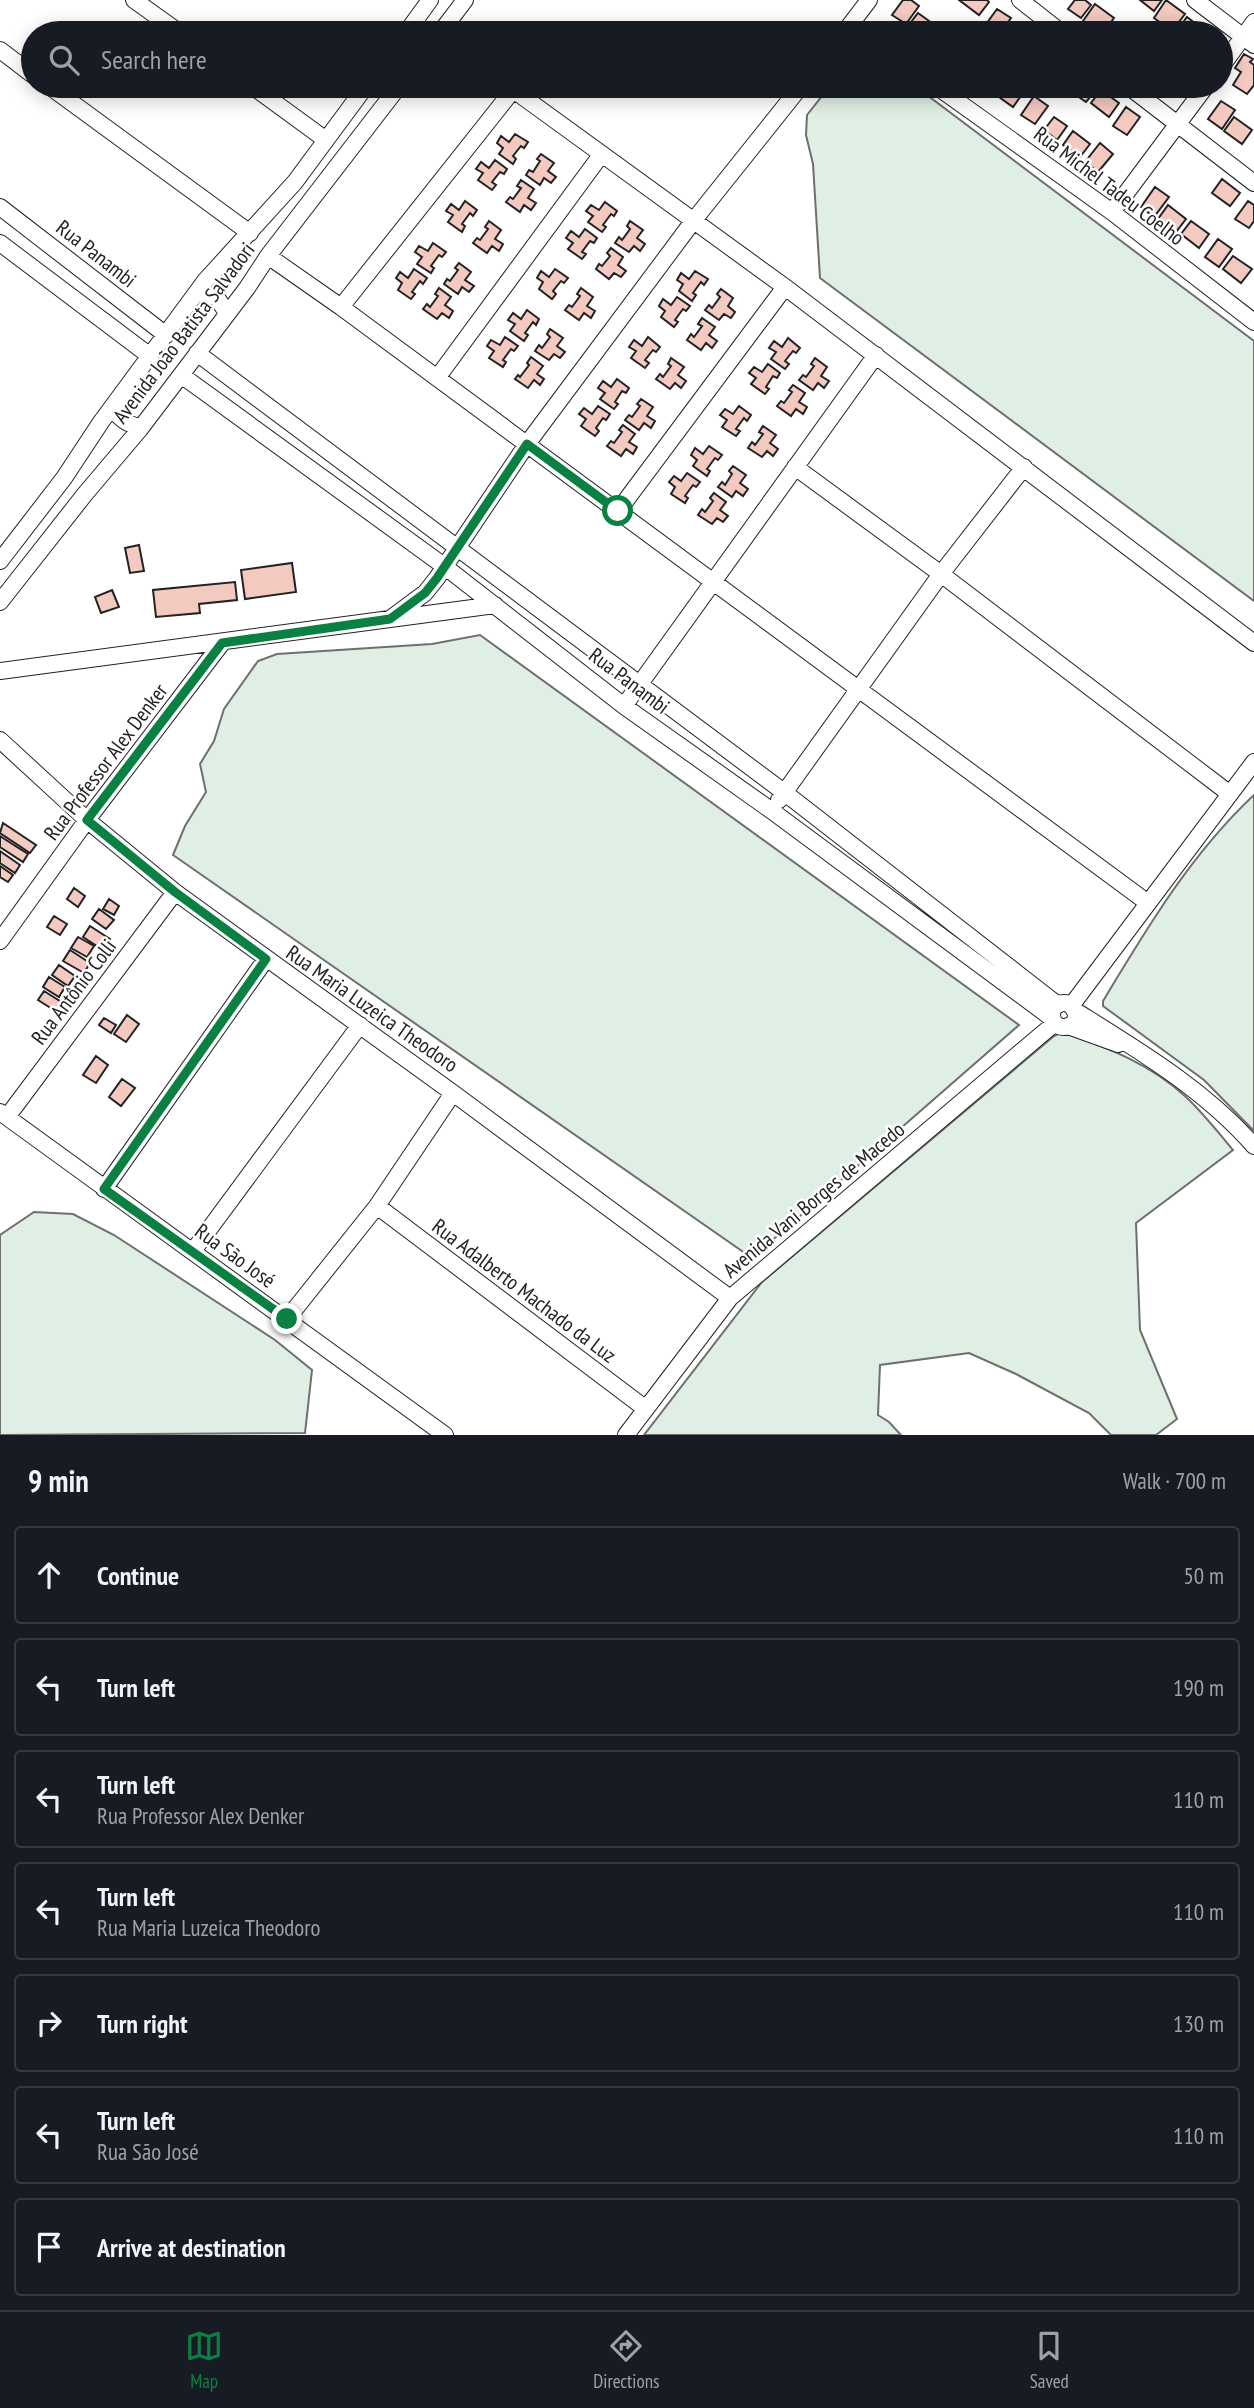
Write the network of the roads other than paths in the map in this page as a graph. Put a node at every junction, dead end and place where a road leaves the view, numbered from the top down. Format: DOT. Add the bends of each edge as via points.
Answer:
graph roads {
  1 [pos="134,0"];
  2 [pos="430,0"];
  3 [pos="465,0"];
  4 [pos="869,0"];
  5 [pos="1020,0"];
  6 [pos="1195,0"];
  7 [pos="163,21"];
  8 [pos="414,21"];
  9 [pos="449,21"];
  10 [pos="858,21"];
  11 [pos="1047,21"];
  12 [pos="1223,21"];
  13 [pos="1254,22"];
  14 [pos="1233,29"];
  15 [pos="1249,41"];
  16 [pos="0,50"];
  17 [pos="1233,55"];
  18 [pos="21,66"];
  19 [pos="64,98"];
  20 [pos="268,98"];
  21 [pos="357,98"];
  22 [pos="391,98"];
  23 [pos="503,98"];
  24 [pos="524,98"];
  25 [pos="792,98"];
  26 [pos="953,98"];
  27 [pos="1143,98"];
  28 [pos="1197,98"];
  29 [pos="1177,124"];
  30 [pos="326,140"];
  31 [pos="601,155"];
  32 [pos="1254,183"];
  33 [pos="0,207"];
  34 [pos="1112,212"];
  35 [pos="694,220"];
  36 [pos="250,233"];
  37 [pos="0,243"];
  38 [pos="268,256"];
  39 [pos="785,287"];
  40 [pos="198,291"];
  41 [pos="341,307"];
  42 [pos="228,313"];
  43 [pos="1254,322"];
  44 [pos="166,335"];
  45 [pos="197,353"];
  46 [pos="876,355"];
  47 [pos="150,356"];
  48 [pos="181,375"];
  49 [pos="437,378"];
  50 [pos="114,405"];
  51 [pos="141,427"];
  52 [pos="527,444"];
  53 [pos="795,467"];
  54 [pos="1024,467"];
  55 [pos="618,511"];
  56 [pos="457,548"];
  57 [pos="0,561"];
  58 [pos="444,566"];
  59 [pos="941,574"];
  60 [pos="713,581"];
  61 [pos="0,602"];
  62 [pos="495,605"];
  63 [pos="390,619"];
  64 [pos="222,643"];
  65 [pos="1254,643"];
  66 [pos="4,669"];
  67 [pos="640,684"];
  68 [pos="860,690"];
  69 [pos="624,706"];
  70 [pos="0,740"];
  71 [pos="1254,762"];
  72 [pos="785,793"];
  73 [pos="1230,794"];
  74 [pos="772,811"];
  75 [pos="87,820"];
  76 [pos="175,892"];
  77 [pos="1148,902"];
  78 [pos="0,941"];
  79 [pos="266,959"];
  80 [pos="1063,1015"];
  81 [pos="360,1026"];
  82 [pos="453,1093"];
  83 [pos="3,1114"];
  84 [pos="1254,1146"];
  85 [pos="104,1189"];
  86 [pos="377,1206"];
  87 [pos="193,1251"];
  88 [pos="730,1298"];
  89 [pos="287,1319"];
  90 [pos="646,1409"];
  91 [pos="445,1435"];
  92 [pos="626,1435"];
  1 -- 7 [label="street"];
  2 -- 8 [label="street"];
  3 -- 9 [label="street"];
  4 -- 10 [label="street"];
  5 -- 11 [label="street"];
  6 -- 12 [label="street"];
  13 -- 15 [label="street"];
  14 -- 15 [label="street"];
  15 -- 17 [label="street"];
  16 -- 18 [label="street"];
  19 -- 36 [label="street"];
  20 -- 30 [label="street"];
  21 -- 30 [label="street, Avenida João Batista Salvadori"];
  22 -- 38 [label="street, Avenida João Batista Salvadori"];
  23 -- 41 [label="street"];
  24 -- 31 [label="street"];
  25 -- 35 [label="street"];
  26 -- 34 [label="street, Rua Michel Tadeu Coelho"];
  27 -- 29 [label="street"];
  28 -- 29 [label="street"];
  29 -- 32 [label="street"];
  29 -- 34 [label="street"];
  30 -- 36 [label="street, Avenida João Batista Salvadori"];
  31 -- 35 [label="street"];
  31 -- 49 [label="street"];
  33 -- 44 [label="street, Rua Panambi"];
  34 -- 43 [label="street, Rua Michel Tadeu Coelho"];
  35 -- 39 [label="street"];
  35 -- 52 [label="street"];
  36 -- 40 [label="street, Avenida João Batista Salvadori"];
  37 -- 47 [label="street"];
  38 -- 41 [label="street"];
  38 -- 42 [label="street, Avenida João Batista Salvadori"];
  39 -- 46 [label="street"];
  39 -- 55 [label="street"];
  40 -- 42 [label="street" via="217,298"];
  40 -- 44 [label="street, Avenida João Batista Salvadori"];
  41 -- 49 [label="street"];
  42 -- 45 [label="street, Avenida João Batista Salvadori"];
  44 -- 47 [label="street, Avenida João Batista Salvadori"];
  45 -- 48 [label="street, Avenida João Batista Salvadori"];
  45 -- 56 [label="street, Rua Panambi"];
  46 -- 53 [label="street"];
  46 -- 54 [label="street"];
  47 -- 50 [label="street, Avenida João Batista Salvadori"];
  48 -- 51 [label="street, Avenida João Batista Salvadori"];
  48 -- 58 [label="street, Rua Panambi"];
  49 -- 52 [label="street"];
  50 -- 51 [label="street" via="120,417"];
  50 -- 57 [label="street, Avenida João Batista Salvadori"];
  51 -- 61 [label="street, Avenida João Batista Salvadori"];
  52 -- 55 [label="street"];
  52 -- 56 [label="street"];
  53 -- 59 [label="street"];
  53 -- 60 [label="street"];
  54 -- 59 [label="street"];
  54 -- 65 [label="street"];
  55 -- 60 [label="street"];
  56 -- 58 [label="street"];
  56 -- 67 [label="street, Rua Panambi"];
  58 -- 62 [label="street, Rua Panambi"];
  58 -- 63 [label="street" via="425,593"];
  59 -- 68 [label="street"];
  59 -- 73 [label="street"];
  60 -- 67 [label="street"];
  60 -- 68 [label="street"];
  62 -- 63 [label="street"];
  62 -- 69 [label="street, Rua Panambi"];
  63 -- 64 [label="street"];
  64 -- 66 [label="street"];
  64 -- 75 [label="street, Rua Professor Alex Denker"];
  67 -- 69 [label="street"];
  67 -- 72 [label="street, Rua Panambi"];
  68 -- 72 [label="street"];
  68 -- 77 [label="street"];
  69 -- 74 [label="street, Rua Panambi"];
  70 -- 75 [label="street, Rua Maria Luzeica Theodoro"];
  71 -- 73 [label="street, Avenida Vani Borges de Macedo"];
  72 -- 74 [label="street"];
  72 -- 80 [label="street, Rua Panambi"];
  73 -- 77 [label="street, Avenida Vani Borges de Macedo"];
  74 -- 80 [label="street, Rua Panambi"];
  75 -- 76 [label="street, Rua Maria Luzeica Theodoro"];
  75 -- 78 [label="street, Rua Professor Alex Denker"];
  76 -- 79 [label="street, Rua Maria Luzeica Theodoro"];
  76 -- 83 [label="street, Rua Antônio Colli"];
  77 -- 80 [label="street, Avenida Vani Borges de Macedo"];
  79 -- 81 [label="street, Rua Maria Luzeica Theodoro"];
  79 -- 85 [label="street"];
  80 -- 84 [label="street, Rua Panambi" via="1095,1037 1136,1048 1198,1092"];
  80 -- 88 [label="street, Avenida Vani Borges de Macedo"];
  81 -- 82 [label="street, Rua Maria Luzeica Theodoro"];
  81 -- 87 [label="street"];
  82 -- 86 [label="street"];
  82 -- 88 [label="street, Rua Maria Luzeica Theodoro"];
  83 -- 85 [label="street, Rua São José"];
  85 -- 87 [label="street, Rua São José"];
  86 -- 89 [label="street"];
  86 -- 90 [label="street, Rua Adalberto Machado da Luz"];
  87 -- 89 [label="street, Rua São José"];
  88 -- 90 [label="street, Avenida Vani Borges de Macedo"];
  89 -- 91 [label="street, Rua São José"];
  90 -- 92 [label="street, Avenida Vani Borges de Macedo"];
}
